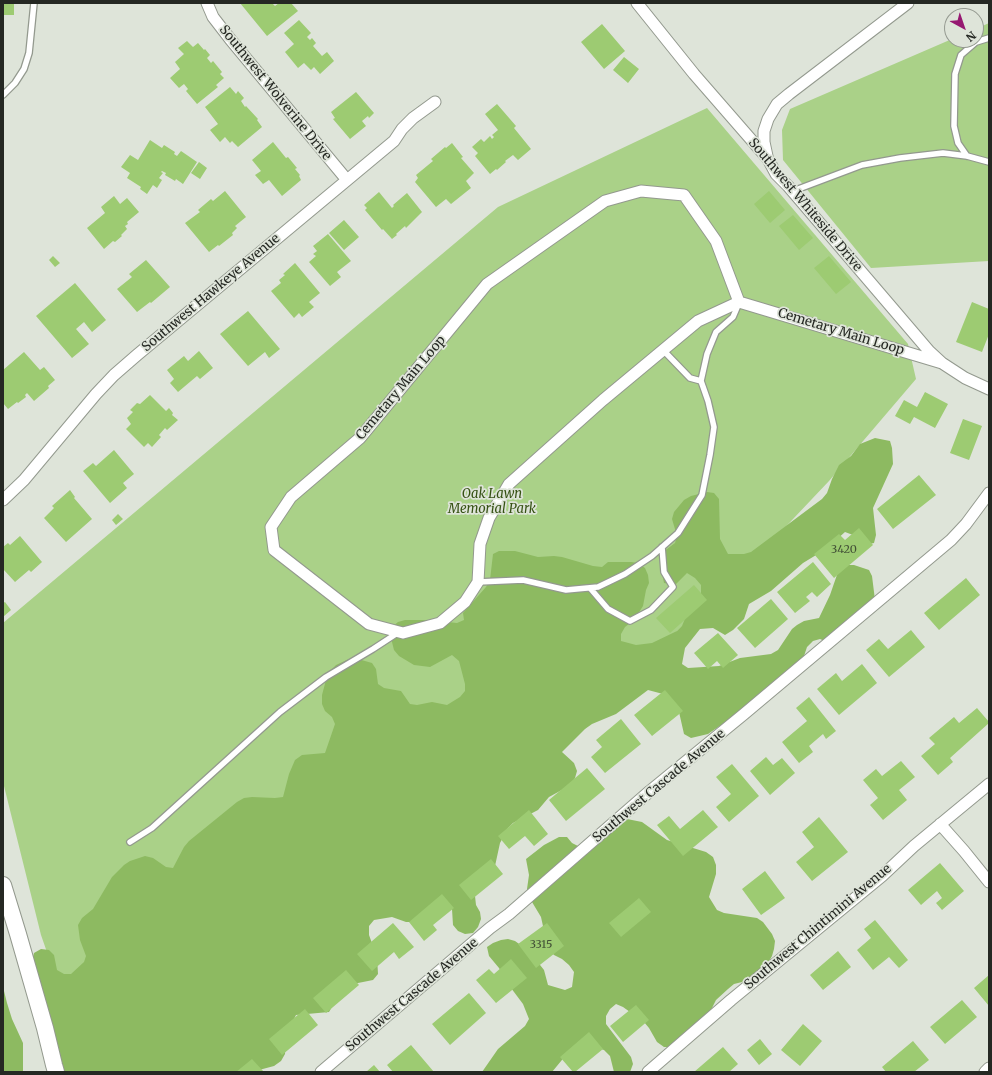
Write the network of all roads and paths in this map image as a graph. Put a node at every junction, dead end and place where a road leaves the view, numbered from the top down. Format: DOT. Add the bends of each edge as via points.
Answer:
graph roads {
  1 [pos="34,3"];
  2 [pos="207,3"];
  3 [pos="637,3"];
  4 [pos="908,3"];
  5 [pos="989,38"];
  6 [pos="3,95"];
  7 [pos="435,102"];
  8 [pos="967,156"];
  9 [pos="768,159"];
  10 [pos="989,162"];
  11 [pos="347,180"];
  12 [pos="792,191"];
  13 [pos="739,302"];
  14 [pos="663,350"];
  15 [pos="942,363"];
  16 [pos="701,381"];
  17 [pos="989,389"];
  18 [pos="989,493"];
  19 [pos="3,500"];
  20 [pos="662,547"];
  21 [pos="478,582"];
  22 [pos="590,588"];
  23 [pos="399,632"];
  24 [pos="989,784"];
  25 [pos="940,824"];
  26 [pos="130,842"];
  27 [pos="989,882"];
  28 [pos="3,885"];
  29 [pos="989,1068"];
  30 [pos="56,1072"];
  31 [pos="321,1072"];
  32 [pos="648,1072"];
  33 [pos="984,1072"];
  1 -- 6 [label="lane" via="29,53 24,69 16,83"];
  2 -- 11 [label="street, Southwest Wolverine Drive" via="213,17"];
  3 -- 9 [label="street, Southwest Whiteside Drive" via="694,74"];
  4 -- 9 [label="street" via="777,104 768,118 764,131"];
  5 -- 8 [label="lane" via="976,42 961,55 955,74 954,126 958,143"];
  7 -- 11 [label="street, Southwest Hawkeye Avenue" via="413,118 394,140"];
  8 -- 10 [label="lane"];
  8 -- 12 [label="lane" via="943,153 862,165"];
  9 -- 12 [label="street, Southwest Whiteside Drive" via="776,174"];
  11 -- 19 [label="street, Southwest Hawkeye Avenue" via="114,375 24,480"];
  12 -- 15 [label="street, Southwest Whiteside Drive"];
  13 -- 14 [label="street" via="698,321"];
  13 -- 15 [label="street, Cemetary Main Loop"];
  13 -- 16 [label="lane" via="733,317 716,332 707,354"];
  13 -- 23 [label="street, Cemetary Main Loop" via="716,241 684,195 641,191 605,202 486,284 360,438 291,497 271,527 274,550 368,624"];
  14 -- 16 [label="lane" via="690,378"];
  14 -- 21 [label="street" via="509,484 490,518 480,544"];
  15 -- 17 [label="street, Southwest Whiteside Drive"];
  16 -- 20 [label="lane" via="714,427 702,495 678,533"];
  18 -- 31 [label="street, Southwest Cascade Avenue" via="951,540 650,791"];
  20 -- 22 [label="lane" via="624,574 598,587"];
  20 -- 22 [label="lane" via="664,572 672,587 651,610 630,621 608,609"];
  21 -- 22 [label="lane" via="524,580 566,590"];
  21 -- 23 [label="street, Cemetary Main Loop" via="465,602 440,622 404,633"];
  23 -- 26 [label="lane" via="326,677 280,712 152,828"];
  24 -- 25 [label="street, Southwest Chintimini Avenue"];
  25 -- 27 [label="street"];
  25 -- 32 [label="street, Southwest Chintimini Avenue" via="882,876"];
  28 -- 30 [label="street"];
  29 -- 33 [label="street"];
}
